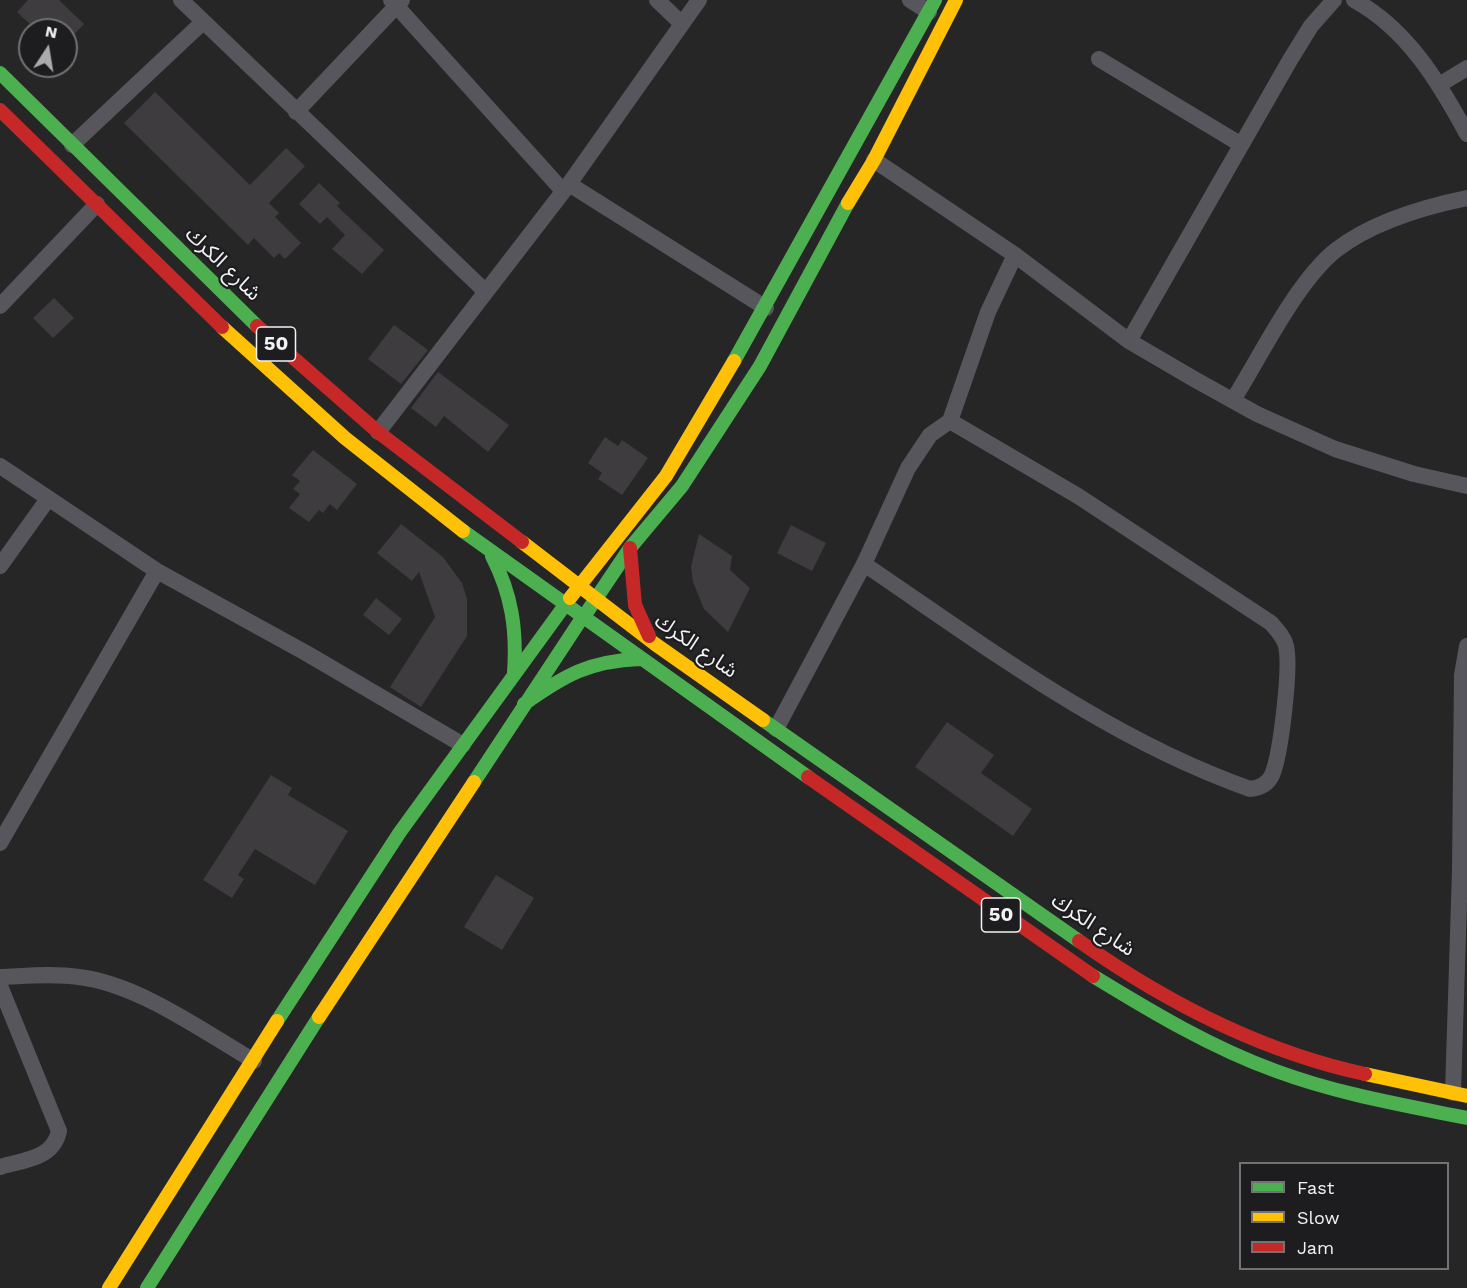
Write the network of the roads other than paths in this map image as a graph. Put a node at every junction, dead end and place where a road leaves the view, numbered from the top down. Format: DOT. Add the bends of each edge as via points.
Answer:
graph roads {
  1 [pos="181,0"];
  2 [pos="657,0"];
  3 [pos="699,0"];
  4 [pos="910,0"];
  5 [pos="956,0"];
  6 [pos="1334,0"];
  7 [pos="1354,0"];
  8 [pos="397,2"];
  9 [pos="932,6"];
  10 [pos="203,22"];
  11 [pos="682,24"];
  12 [pos="1099,59"];
  13 [pos="1467,68"];
  14 [pos="0,73"];
  15 [pos="1439,85"];
  16 [pos="0,110"];
  17 [pos="296,112"];
  18 [pos="1467,134"];
  19 [pos="1240,144"];
  20 [pos="72,146"];
  21 [pos="874,160"];
  22 [pos="566,188"];
  23 [pos="1467,198"];
  24 [pos="97,204"];
  25 [pos="1015,255"];
  26 [pos="486,292"];
  27 [pos="0,306"];
  28 [pos="766,308"];
  29 [pos="1129,341"];
  30 [pos="1233,400"];
  31 [pos="950,421"];
  32 [pos="378,432"];
  33 [pos="0,466"];
  34 [pos="1467,486"];
  35 [pos="48,499"];
  36 [pos="613,541"];
  37 [pos="630,548"];
  38 [pos="489,550"];
  39 [pos="545,559"];
  40 [pos="864,564"];
  41 [pos="0,566"];
  42 [pos="158,571"];
  43 [pos="579,585"];
  44 [pos="596,598"];
  45 [pos="564,605"];
  46 [pos="582,618"];
  47 [pos="655,644"];
  48 [pos="1467,646"];
  49 [pos="640,659"];
  50 [pos="514,673"];
  51 [pos="524,704"];
  52 [pos="776,729"];
  53 [pos="463,745"];
  54 [pos="0,843"];
  55 [pos="1463,870"];
  56 [pos="1012,895"];
  57 [pos="999,914"];
  58 [pos="0,977"];
  59 [pos="0,987"];
  60 [pos="254,1061"];
  61 [pos="1460,1094"];
  62 [pos="1467,1118"];
  63 [pos="0,1167"];
  64 [pos="110,1288"];
  65 [pos="147,1288"];
  1 -- 10 [label="street"];
  2 -- 11 [label="street"];
  3 -- 11 [label="street"];
  4 -- 9 [label="street"];
  5 -- 21 [label="main road"];
  6 -- 19 [label="street" via="1311,26"];
  7 -- 15 [label="street" via="1398,31"];
  8 -- 17 [label="street"];
  8 -- 22 [label="street"];
  9 -- 28 [label="main road"];
  10 -- 17 [label="street"];
  10 -- 20 [label="street"];
  11 -- 22 [label="street"];
  12 -- 19 [label="street"];
  13 -- 15 [label="street"];
  14 -- 20 [label="main road, شارع الكرك / 50"];
  15 -- 18 [label="street"];
  16 -- 24 [label="main road, شارع الكرك / 50"];
  17 -- 26 [label="street"];
  19 -- 29 [label="street"];
  20 -- 32 [label="main road, شارع الكرك / 50" via="254,324"];
  21 -- 25 [label="street"];
  21 -- 37 [label="main road" via="760,366 682,486"];
  22 -- 26 [label="street"];
  22 -- 28 [label="street"];
  23 -- 30 [label="street" via="1406,215 1336,250 1309,279"];
  24 -- 27 [label="street"];
  24 -- 38 [label="main road, شارع الكرك / 50" via="275,378"];
  25 -- 29 [label="street"];
  25 -- 31 [label="street" via="988,312"];
  26 -- 32 [label="street"];
  28 -- 36 [label="main road" via="666,476"];
  29 -- 30 [label="street"];
  30 -- 34 [label="street" via="1335,449"];
  31 -- 40 [label="street" via="920,447"];
  31 -- 40 [label="street" via="1078,496 1271,623 1286,644 1288,662 1272,775 1259,788 1250,789 1122,732 1073,705"];
  32 -- 39 [label="main road, شارع الكرك / 50"];
  33 -- 35 [label="street"];
  35 -- 41 [label="street"];
  35 -- 42 [label="street"];
  36 -- 39 [label="main road" via="577,559"];
  36 -- 43 [label="main road"];
  37 -- 44 [label="main road"];
  37 -- 47 [label="main road" via="632,596 637,615"];
  38 -- 45 [label="main road, شارع الكرك / 50"];
  38 -- 50 [label="main road" via="513,600"];
  39 -- 43 [label="main road, شارع الكرك / 50"];
  40 -- 52 [label="street"];
  42 -- 53 [label="street"];
  42 -- 54 [label="street"];
  43 -- 44 [label="main road, شارع الكرك / 50"];
  43 -- 45 [label="main road"];
  44 -- 46 [label="main road"];
  44 -- 47 [label="main road, شارع الكرك / 50"];
  45 -- 46 [label="main road, شارع الكرك / 50"];
  45 -- 50 [label="main road"];
  46 -- 49 [label="main road, شارع الكرك / 50"];
  46 -- 51 [label="main road"];
  47 -- 52 [label="main road, شارع الكرك / 50"];
  48 -- 55 [label="street" via="1462,675"];
  49 -- 51 [label="main road" via="598,661 582,667"];
  49 -- 57 [label="main road, شارع الكرك / 50"];
  50 -- 53 [label="main road"];
  51 -- 65 [label="main road" via="278,1079"];
  52 -- 56 [label="main road, شارع الكرك / 50"];
  53 -- 60 [label="main road" via="326,943"];
  55 -- 61 [label="street"];
  56 -- 57 [label="main road"];
  56 -- 61 [label="main road, شارع الكرك / 50" via="1136,978 1226,1027 1332,1067"];
  57 -- 62 [label="main road, شارع الكرك / 50" via="1118,994 1247,1060 1352,1095"];
  58 -- 60 [label="street" via="66,976 107,983 164,1009"];
  59 -- 63 [label="street" via="59,1131 56,1145 45,1154"];
  60 -- 64 [label="main road"];
}
